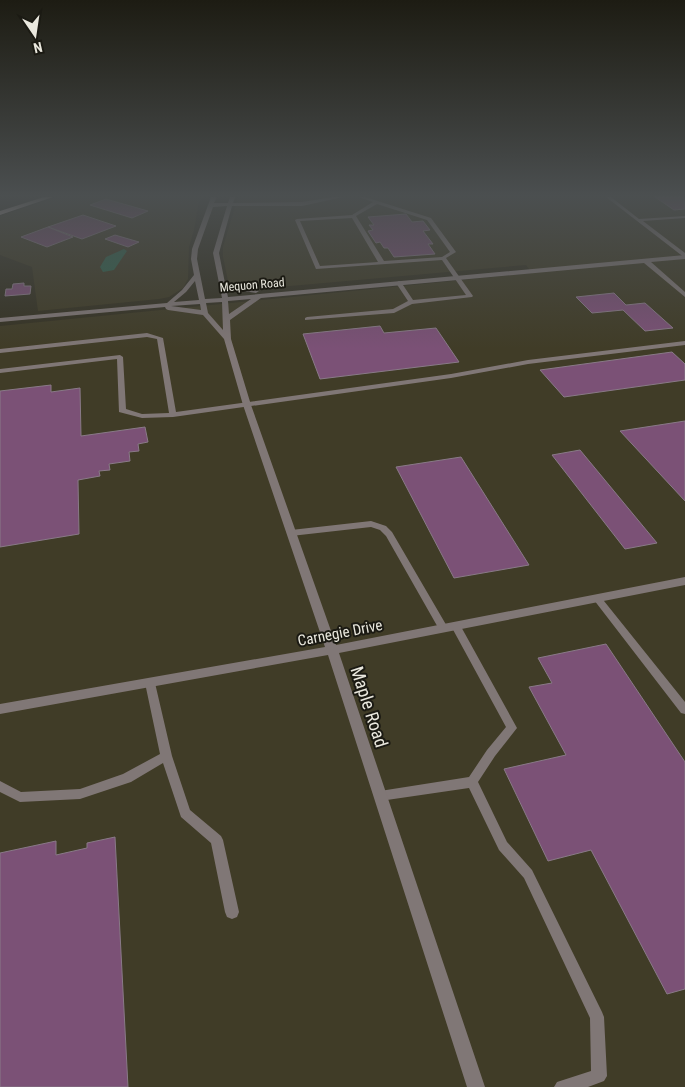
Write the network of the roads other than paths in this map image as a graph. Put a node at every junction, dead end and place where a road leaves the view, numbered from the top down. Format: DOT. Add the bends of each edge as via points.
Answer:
graph roads {
  1 [pos="195,248"];
  2 [pos="217,248"];
  3 [pos="309,248"];
  4 [pos="373,248"];
  5 [pos="449,248"];
  6 [pos="673,248"];
  7 [pos="685,257"];
  8 [pos="443,258"];
  9 [pos="646,261"];
  10 [pos="382,263"];
  11 [pos="197,275"];
  12 [pos="456,278"];
  13 [pos="399,283"];
  14 [pos="222,284"];
  15 [pos="279,293"];
  16 [pos="261,295"];
  17 [pos="685,295"];
  18 [pos="225,298"];
  19 [pos="202,300"];
  20 [pos="411,302"];
  21 [pos="168,303"];
  22 [pos="142,306"];
  23 [pos="205,313"];
  24 [pos="307,319"];
  25 [pos="0,320"];
  26 [pos="227,320"];
  27 [pos="227,339"];
  28 [pos="685,344"];
  29 [pos="0,351"];
  30 [pos="0,371"];
  31 [pos="247,405"];
  32 [pos="173,415"];
  33 [pos="292,533"];
  34 [pos="685,581"];
  35 [pos="597,598"];
  36 [pos="450,627"];
  37 [pos="332,650"];
  38 [pos="150,683"];
  39 [pos="0,710"];
  40 [pos="685,710"];
  41 [pos="166,756"];
  42 [pos="472,782"];
  43 [pos="0,786"];
  44 [pos="380,796"];
  45 [pos="232,912"];
  46 [pos="476,1087"];
  47 [pos="562,1087"];
  1 -- 11 [label="street, Maple Road"];
  2 -- 14 [label="street, Maple Road"];
  3 -- 10 [label="lane" via="318,268"];
  4 -- 10 [label="lane"];
  5 -- 8 [label="lane" via="452,252"];
  6 -- 7 [label="lane"];
  7 -- 9 [label="street, Mequon Road"];
  8 -- 10 [label="lane"];
  8 -- 12 [label="lane"];
  9 -- 12 [label="street, Mequon Road"];
  9 -- 17 [label="street"];
  11 -- 19 [label="street, Maple Road"];
  11 -- 21 [label="street"];
  12 -- 13 [label="street, Mequon Road"];
  12 -- 20 [label="lane" via="470,296"];
  13 -- 15 [label="street, Mequon Road"];
  13 -- 20 [label="lane"];
  14 -- 15 [label="street"];
  14 -- 18 [label="street, Maple Road"];
  15 -- 16 [label="street, Mequon Road"];
  16 -- 18 [label="street, Mequon Road"];
  16 -- 26 [label="street"];
  18 -- 19 [label="street, Mequon Road"];
  18 -- 26 [label="street, Maple Road"];
  19 -- 21 [label="street, Mequon Road"];
  19 -- 23 [label="street, Maple Road"];
  20 -- 24 [label="lane" via="394,311"];
  21 -- 22 [label="street, Mequon Road"];
  22 -- 23 [label="street"];
  22 -- 25 [label="street, Mequon Road"];
  23 -- 27 [label="street, Maple Road"];
  26 -- 27 [label="street, Maple Road"];
  27 -- 31 [label="street, Maple Road"];
  28 -- 31 [label="lane" via="528,362"];
  29 -- 32 [label="lane" via="147,335 160,338"];
  30 -- 32 [label="lane" via="120,357 122,410 142,416"];
  31 -- 32 [label="lane"];
  31 -- 33 [label="street, Maple Road"];
  33 -- 36 [label="lane" via="371,524 383,528"];
  33 -- 37 [label="street, Maple Road"];
  34 -- 35 [label="street, Carnegie Drive"];
  35 -- 36 [label="street, Carnegie Drive"];
  35 -- 40 [label="lane"];
  36 -- 37 [label="street, Carnegie Drive"];
  36 -- 42 [label="lane" via="512,728"];
  37 -- 38 [label="street, Carnegie Drive"];
  37 -- 44 [label="street, Maple Road"];
  38 -- 39 [label="street, Carnegie Drive"];
  38 -- 41 [label="lane"];
  41 -- 43 [label="lane" via="127,778 80,794 20,797"];
  41 -- 45 [label="lane" via="185,813 217,840"];
  42 -- 44 [label="lane"];
  42 -- 47 [label="lane" via="503,846 528,874 597,1017 599,1076"];
  44 -- 46 [label="street, Maple Road"];
}
